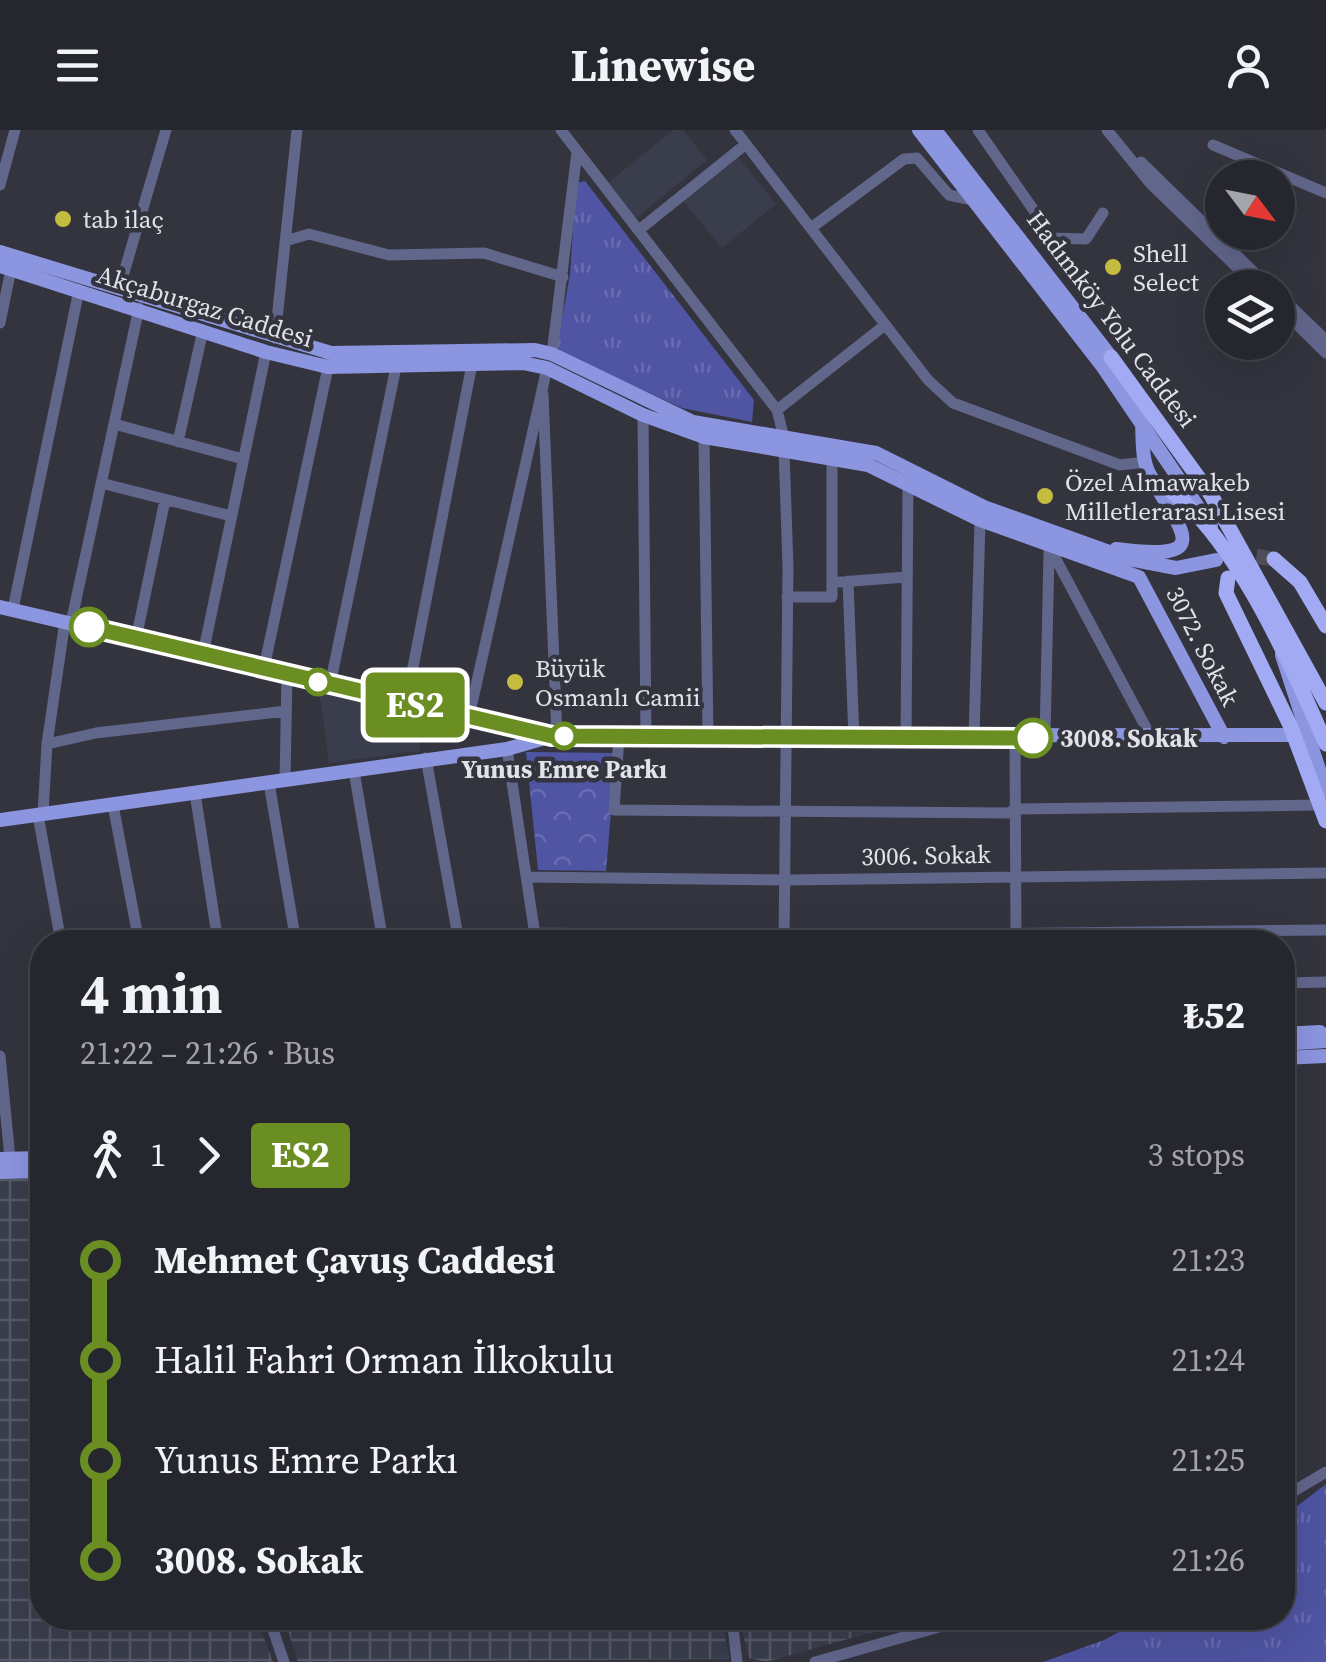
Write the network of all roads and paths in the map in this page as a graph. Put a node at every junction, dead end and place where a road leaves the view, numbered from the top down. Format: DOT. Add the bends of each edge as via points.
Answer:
graph roads {
  1 [pos="16,130"];
  2 [pos="166,130"];
  3 [pos="298,130"];
  4 [pos="561,130"];
  5 [pos="735,130"];
  6 [pos="919,130"];
  7 [pos="935,130"];
  8 [pos="978,130"];
  9 [pos="1112,135"];
  10 [pos="746,144"];
  11 [pos="1214,144"];
  12 [pos="577,152"];
  13 [pos="0,185"];
  14 [pos="1325,191"];
  15 [pos="973,200"];
  16 [pos="1104,213"];
  17 [pos="811,228"];
  18 [pos="639,230"];
  19 [pos="285,240"];
  20 [pos="0,252"];
  21 [pos="6,268"];
  22 [pos="1239,270"];
  23 [pos="1251,270"];
  24 [pos="563,277"];
  25 [pos="120,286"];
  26 [pos="79,290"];
  27 [pos="138,308"];
  28 [pos="1295,310"];
  29 [pos="0,323"];
  30 [pos="1295,323"];
  31 [pos="885,324"];
  32 [pos="203,330"];
  33 [pos="275,338"];
  34 [pos="1326,340"];
  35 [pos="266,352"];
  36 [pos="1326,353"];
  37 [pos="1111,357"];
  38 [pos="329,360"];
  39 [pos="472,364"];
  40 [pos="396,367"];
  41 [pos="547,367"];
  42 [pos="778,410"];
  43 [pos="643,415"];
  44 [pos="1142,420"];
  45 [pos="114,424"];
  46 [pos="704,438"];
  47 [pos="178,442"];
  48 [pos="784,444"];
  49 [pos="832,458"];
  50 [pos="243,459"];
  51 [pos="1146,462"];
  52 [pos="908,482"];
  53 [pos="1156,482"];
  54 [pos="101,483"];
  55 [pos="165,500"];
  56 [pos="982,513"];
  57 [pos="231,516"];
  58 [pos="1214,531"];
  59 [pos="1076,541"];
  60 [pos="1050,548"];
  61 [pos="1274,559"];
  62 [pos="1216,560"];
  63 [pos="1233,574"];
  64 [pos="906,577"];
  65 [pos="1139,577"];
  66 [pos="848,581"];
  67 [pos="831,582"];
  68 [pos="787,597"];
  69 [pos="4,611"];
  70 [pos="68,622"];
  71 [pos="1326,626"];
  72 [pos="136,639"];
  73 [pos="1280,650"];
  74 [pos="203,654"];
  75 [pos="264,668"];
  76 [pos="286,674"];
  77 [pos="330,684"];
  78 [pos="406,703"];
  79 [pos="1326,704"];
  80 [pos="286,711"];
  81 [pos="469,717"];
  82 [pos="501,724"];
  83 [pos="1294,735"];
  84 [pos="554,736"];
  85 [pos="1151,736"];
  86 [pos="619,737"];
  87 [pos="646,737"];
  88 [pos="1224,737"];
  89 [pos="708,738"];
  90 [pos="785,738"];
  91 [pos="906,738"];
  92 [pos="974,738"];
  93 [pos="1015,738"];
  94 [pos="1045,738"];
  95 [pos="854,739"];
  96 [pos="48,744"];
  97 [pos="1326,744"];
  98 [pos="504,750"];
  99 [pos="426,758"];
  100 [pos="354,771"];
  101 [pos="277,782"];
  102 [pos="195,793"];
  103 [pos="113,805"];
  104 [pos="1324,806"];
  105 [pos="1016,809"];
  106 [pos="787,814"];
  107 [pos="40,815"];
  108 [pos="0,820"];
  109 [pos="1326,873"];
  110 [pos="1016,876"];
  111 [pos="526,877"];
  112 [pos="786,880"];
  113 [pos="59,930"];
  114 [pos="137,930"];
  115 [pos="216,930"];
  116 [pos="295,930"];
  117 [pos="381,930"];
  118 [pos="457,930"];
  119 [pos="534,930"];
  120 [pos="784,930"];
  121 [pos="1016,930"];
  122 [pos="1326,930"];
  123 [pos="1295,931"];
  124 [pos="1326,982"];
  125 [pos="1295,983"];
  126 [pos="1326,1032"];
  127 [pos="1295,1033"];
  128 [pos="1326,1044"];
  129 [pos="1295,1046"];
  130 [pos="0,1056"];
  131 [pos="1326,1056"];
  132 [pos="1295,1057"];
  133 [pos="30,1158"];
  134 [pos="5,1159"];
  135 [pos="0,1172"];
  136 [pos="30,1172"];
  137 [pos="1326,1472"];
  138 [pos="1295,1490"];
  139 [pos="273,1630"];
  140 [pos="733,1630"];
  141 [pos="928,1630"];
  142 [pos="284,1662"];
  143 [pos="737,1662"];
  144 [pos="815,1662"];
  1 -- 13 [label="street"];
  2 -- 25 [label="street"];
  3 -- 19 [label="street"];
  4 -- 12 [label="street"];
  5 -- 10 [label="street"];
  6 -- 15 [label="main road, Hadımköy Yolu Caddesi"];
  7 -- 37 [label="main road, Hadımköy Yolu Caddesi"];
  8 -- 16 [label="street" via="1053,238 1086,239"];
  9 -- 22 [label="street" via="1150,183"];
  9 -- 23 [label="street"];
  10 -- 17 [label="street"];
  10 -- 18 [label="street"];
  11 -- 14 [label="street"];
  12 -- 18 [label="street"];
  12 -- 24 [label="street"];
  15 -- 17 [label="street" via="948,195 917,158 904,159"];
  15 -- 44 [label="main road, Hadımköy Yolu Caddesi"];
  17 -- 31 [label="street"];
  18 -- 42 [label="street"];
  19 -- 24 [label="street" via="309,234 389,255 484,253"];
  19 -- 33 [label="street"];
  20 -- 25 [label="main road, Akçaburgaz Caddesi"];
  21 -- 26 [label="main road, Akçaburgaz Caddesi"];
  21 -- 29 [label="street"];
  24 -- 41 [label="street"];
  25 -- 33 [label="main road, Akçaburgaz Caddesi"];
  26 -- 27 [label="main road, Akçaburgaz Caddesi"];
  26 -- 69 [label="street"];
  27 -- 32 [label="main road, Akçaburgaz Caddesi"];
  27 -- 45 [label="street"];
  28 -- 34 [label="street"];
  30 -- 36 [label="street"];
  31 -- 42 [label="street"];
  31 -- 51 [label="street" via="953,403 1120,465"];
  32 -- 35 [label="main road, Akçaburgaz Caddesi"];
  32 -- 47 [label="street"];
  33 -- 38 [label="main road, Akçaburgaz Caddesi"];
  35 -- 38 [label="main road, Akçaburgaz Caddesi"];
  35 -- 50 [label="street"];
  37 -- 79 [label="highway, Hadımköy Yolu Caddesi" via="1218,506"];
  38 -- 40 [label="main road, Akçaburgaz Caddesi"];
  38 -- 41 [label="main road, Akçaburgaz Caddesi"];
  38 -- 75 [label="street"];
  39 -- 40 [label="main road, Akçaburgaz Caddesi"];
  39 -- 41 [label="main road, Akçaburgaz Caddesi"];
  39 -- 78 [label="street"];
  40 -- 77 [label="street"];
  41 -- 43 [label="main road, Akçaburgaz Caddesi"];
  41 -- 48 [label="main road, Akçaburgaz Caddesi" via="693,422"];
  41 -- 81 [label="street"];
  41 -- 84 [label="street"];
  42 -- 48 [label="street"];
  43 -- 46 [label="main road, Akçaburgaz Caddesi"];
  43 -- 87 [label="street"];
  44 -- 51 [label="main road"];
  44 -- 58 [label="main road, Hadımköy Yolu Caddesi"];
  45 -- 47 [label="street"];
  45 -- 54 [label="street"];
  46 -- 48 [label="main road, Akçaburgaz Caddesi"];
  46 -- 89 [label="street"];
  47 -- 50 [label="street"];
  48 -- 49 [label="main road, Akçaburgaz Caddesi"];
  48 -- 56 [label="main road, Akçaburgaz Caddesi" via="876,453"];
  48 -- 68 [label="street"];
  49 -- 52 [label="main road, Akçaburgaz Caddesi" via="868,464"];
  49 -- 67 [label="street"];
  50 -- 57 [label="street"];
  51 -- 53 [label="main road"];
  52 -- 56 [label="main road, Akçaburgaz Caddesi"];
  52 -- 64 [label="street"];
  53 -- 58 [label="highway"];
  53 -- 59 [label="main road" via="1183,526 1180,547 1146,552"];
  54 -- 55 [label="street"];
  54 -- 70 [label="street"];
  55 -- 57 [label="street"];
  55 -- 72 [label="street"];
  56 -- 59 [label="main road, Akçaburgaz Caddesi"];
  56 -- 60 [label="main road, Akçaburgaz Caddesi"];
  56 -- 92 [label="street"];
  57 -- 74 [label="street"];
  58 -- 63 [label="highway"];
  59 -- 62 [label="main road" via="1161,568"];
  60 -- 65 [label="main road, Akçaburgaz Caddesi"];
  60 -- 85 [label="street"];
  60 -- 94 [label="street"];
  61 -- 71 [label="highway" via="1300,582"];
  63 -- 73 [label="highway"];
  63 -- 83 [label="highway" via="1226,593"];
  64 -- 66 [label="street"];
  64 -- 91 [label="street"];
  65 -- 88 [label="main road, 3072. Sokak"];
  66 -- 67 [label="street"];
  66 -- 95 [label="street"];
  67 -- 68 [label="street" via="832,598"];
  68 -- 90 [label="street"];
  69 -- 70 [label="main road"];
  70 -- 72 [label="main road"];
  70 -- 96 [label="street"];
  72 -- 74 [label="main road"];
  73 -- 97 [label="highway"];
  73 -- 104 [label="main road"];
  74 -- 75 [label="main road"];
  75 -- 76 [label="main road"];
  76 -- 77 [label="main road"];
  76 -- 80 [label="street"];
  77 -- 78 [label="main road"];
  78 -- 81 [label="main road"];
  80 -- 96 [label="street"];
  80 -- 101 [label="street"];
  81 -- 82 [label="main road"];
  82 -- 84 [label="main road"];
  82 -- 98 [label="street"];
  83 -- 88 [label="main road"];
  83 -- 104 [label="highway"];
  84 -- 86 [label="main road"];
  84 -- 98 [label="main road"];
  85 -- 88 [label="main road"];
  85 -- 94 [label="main road"];
  86 -- 87 [label="main road"];
  86 -- 106 [label="street" via="614,810 779,808"];
  87 -- 89 [label="main road"];
  89 -- 90 [label="main road"];
  90 -- 95 [label="main road"];
  90 -- 106 [label="street"];
  91 -- 92 [label="main road"];
  91 -- 95 [label="main road"];
  92 -- 93 [label="main road"];
  93 -- 94 [label="main road"];
  93 -- 105 [label="street"];
  96 -- 107 [label="street"];
  98 -- 99 [label="main road"];
  98 -- 111 [label="street"];
  99 -- 100 [label="main road"];
  99 -- 118 [label="street"];
  100 -- 101 [label="main road"];
  100 -- 117 [label="street"];
  101 -- 102 [label="main road"];
  101 -- 116 [label="street"];
  102 -- 103 [label="main road"];
  102 -- 115 [label="street"];
  103 -- 107 [label="main road"];
  103 -- 114 [label="street"];
  104 -- 105 [label="street"];
  105 -- 106 [label="street"];
  105 -- 110 [label="street"];
  106 -- 112 [label="street"];
  107 -- 108 [label="main road"];
  107 -- 113 [label="street"];
  109 -- 110 [label="street, 3006. Sokak"];
  110 -- 112 [label="street, 3006. Sokak"];
  110 -- 121 [label="street"];
  111 -- 112 [label="street, 3006. Sokak"];
  111 -- 119 [label="street"];
  112 -- 120 [label="street"];
  122 -- 123 [label="street"];
  124 -- 125 [label="street"];
  126 -- 127 [label="main road"];
  128 -- 129 [label="main road"];
  130 -- 134 [label="street"];
  131 -- 132 [label="main road"];
  133 -- 134 [label="main road"];
  135 -- 136 [label="main road"];
  137 -- 138 [label="street"];
  139 -- 142 [label="street"];
  140 -- 143 [label="street"];
  141 -- 144 [label="street"];
}
